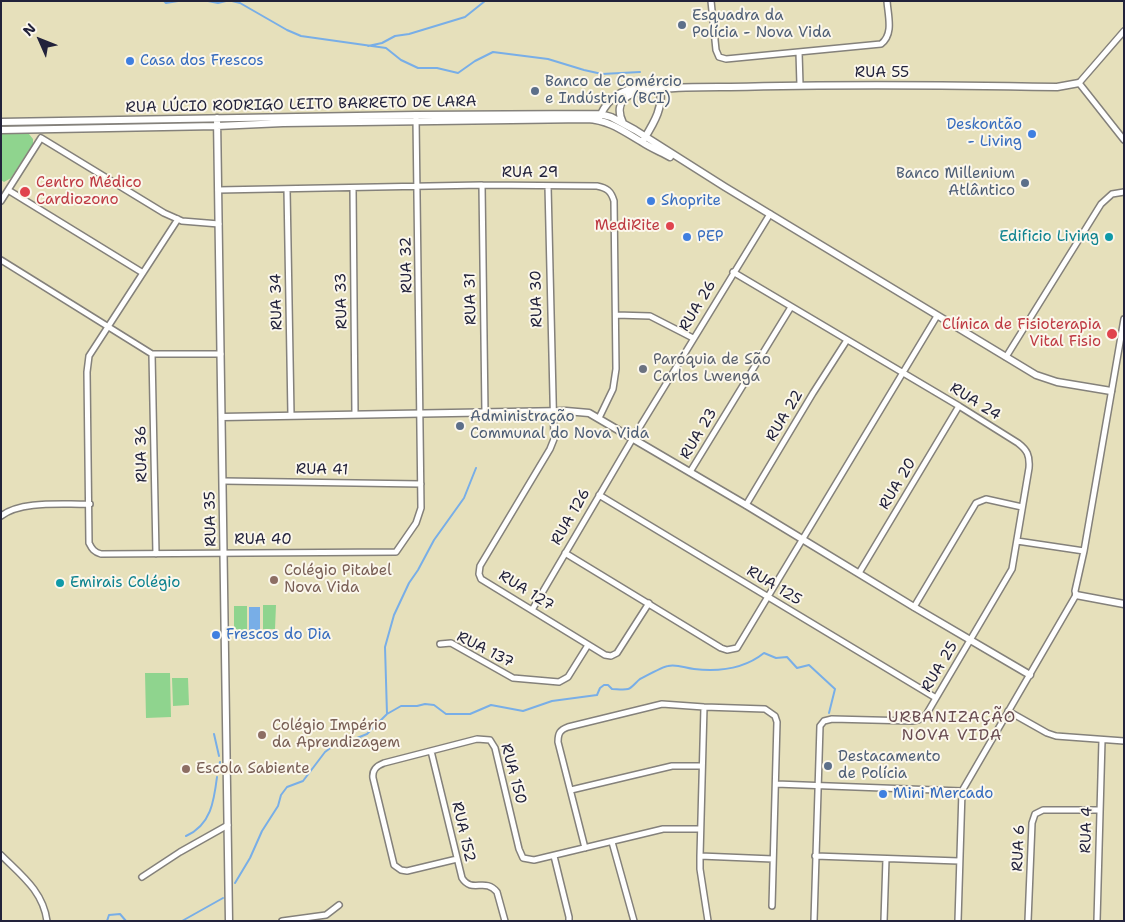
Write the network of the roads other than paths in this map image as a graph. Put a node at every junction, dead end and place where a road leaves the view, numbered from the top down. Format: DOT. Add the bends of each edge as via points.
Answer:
graph roads {
  1 [pos="711,1"];
  2 [pos="887,1"];
  3 [pos="1124,31"];
  4 [pos="800,52"];
  5 [pos="1079,83"];
  6 [pos="800,85"];
  7 [pos="659,88"];
  8 [pos="599,117"];
  9 [pos="217,118"];
  10 [pos="416,118"];
  11 [pos="41,121"];
  12 [pos="1,122"];
  13 [pos="624,124"];
  14 [pos="217,126"];
  15 [pos="41,129"];
  16 [pos="1,130"];
  17 [pos="41,138"];
  18 [pos="644,139"];
  19 [pos="1124,140"];
  20 [pos="482,185"];
  21 [pos="548,186"];
  22 [pos="1,187"];
  23 [pos="418,187"];
  24 [pos="353,188"];
  25 [pos="287,189"];
  26 [pos="218,190"];
  27 [pos="7,192"];
  28 [pos="1124,192"];
  29 [pos="1,201"];
  30 [pos="770,214"];
  31 [pos="178,219"];
  32 [pos="219,224"];
  33 [pos="1,260"];
  34 [pos="734,272"];
  35 [pos="143,273"];
  36 [pos="791,307"];
  37 [pos="616,315"];
  38 [pos="937,316"];
  39 [pos="1124,319"];
  40 [pos="108,326"];
  41 [pos="693,338"];
  42 [pos="847,340"];
  43 [pos="152,354"];
  44 [pos="221,354"];
  45 [pos="1006,357"];
  46 [pos="902,373"];
  47 [pos="1111,391"];
  48 [pos="959,406"];
  49 [pos="552,411"];
  50 [pos="485,412"];
  51 [pos="355,414"];
  52 [pos="421,414"];
  53 [pos="290,415"];
  54 [pos="222,417"];
  55 [pos="599,418"];
  56 [pos="632,438"];
  57 [pos="690,472"];
  58 [pos="223,481"];
  59 [pos="421,484"];
  60 [pos="599,495"];
  61 [pos="90,504"];
  62 [pos="746,505"];
  63 [pos="1022,507"];
  64 [pos="1,516"];
  65 [pos="803,540"];
  66 [pos="1018,541"];
  67 [pos="1084,551"];
  68 [pos="224,552"];
  69 [pos="396,552"];
  70 [pos="565,553"];
  71 [pos="156,554"];
  72 [pos="859,574"];
  73 [pos="1076,595"];
  74 [pos="768,597"];
  75 [pos="649,603"];
  76 [pos="1124,604"];
  77 [pos="914,607"];
  78 [pos="532,610"];
  79 [pos="971,640"];
  80 [pos="440,644"];
  81 [pos="588,645"];
  82 [pos="1030,675"];
  83 [pos="936,698"];
  84 [pos="704,707"];
  85 [pos="1008,711"];
  86 [pos="1102,740"];
  87 [pos="1124,741"];
  88 [pos="431,750"];
  89 [pos="702,766"];
  90 [pos="776,784"];
  91 [pos="817,787"];
  92 [pos="571,790"];
  93 [pos="962,791"];
  94 [pos="1100,810"];
  95 [pos="228,825"];
  96 [pos="700,829"];
  97 [pos="612,842"];
  98 [pos="585,848"];
  99 [pos="1,855"];
  100 [pos="554,856"];
  101 [pos="700,856"];
  102 [pos="815,856"];
  103 [pos="457,859"];
  104 [pos="773,859"];
  105 [pos="886,859"];
  106 [pos="959,861"];
  107 [pos="142,877"];
  108 [pos="338,904"];
  109 [pos="772,906"];
  110 [pos="47,921"];
  111 [pos="229,921"];
  112 [pos="282,921"];
  113 [pos="505,921"];
  114 [pos="569,921"];
  115 [pos="634,921"];
  116 [pos="708,921"];
  117 [pos="814,921"];
  118 [pos="884,921"];
  119 [pos="958,921"];
  120 [pos="1028,921"];
  121 [pos="1097,921"];
  1 -- 4 [label="street" via="716,50 722,58"];
  2 -- 4 [label="street" via="888,34 881,44"];
  3 -- 5 [label="street"];
  4 -- 6 [label="street"];
  5 -- 6 [label="street, RUA 55" via="1057,87"];
  5 -- 19 [label="street"];
  6 -- 7 [label="street, RUA 55"];
  7 -- 8 [label="street" via="642,86 626,90 607,104"];
  7 -- 13 [label="street" via="625,99 619,110"];
  7 -- 18 [label="street" via="661,104"];
  8 -- 10 [label="street, RUA LÚCIO RODRIGO LEITO BARRETO DE LARA"];
  8 -- 13 [label="street"];
  8 -- 18 [label="street"];
  9 -- 10 [label="street, RUA LÚCIO RODRIGO LEITO BARRETO DE LARA"];
  9 -- 11 [label="street, RUA LÚCIO RODRIGO LEITO BARRETO DE LARA"];
  9 -- 14 [label="street, RUA 35"];
  10 -- 14 [label="street, RUA LÚCIO RODRIGO LEITO BARRETO DE LARA"];
  10 -- 23 [label="street, RUA 32"];
  11 -- 12 [label="street, RUA LÚCIO RODRIGO LEITO BARRETO DE LARA"];
  11 -- 15 [label="street"];
  13 -- 18 [label="street"];
  14 -- 15 [label="street, RUA LÚCIO RODRIGO LEITO BARRETO DE LARA"];
  14 -- 26 [label="street, RUA 35"];
  15 -- 16 [label="street, RUA LÚCIO RODRIGO LEITO BARRETO DE LARA"];
  15 -- 17 [label="street"];
  17 -- 27 [label="street"];
  17 -- 31 [label="street"];
  18 -- 30 [label="street"];
  20 -- 21 [label="street, RUA 29"];
  20 -- 23 [label="street, RUA 29"];
  20 -- 50 [label="street, RUA 31"];
  21 -- 37 [label="street, RUA 29" via="597,186 611,193 614,201"];
  21 -- 49 [label="street, RUA 30"];
  22 -- 27 [label="street"];
  23 -- 24 [label="street, RUA 29"];
  23 -- 52 [label="street, RUA 32"];
  24 -- 25 [label="street, RUA 29"];
  24 -- 51 [label="street, RUA 33"];
  25 -- 26 [label="street, RUA 29"];
  25 -- 53 [label="street, RUA 34"];
  26 -- 32 [label="street, RUA 35"];
  27 -- 29 [label="street"];
  27 -- 35 [label="street"];
  28 -- 45 [label="street" via="1112,194 1101,204"];
  30 -- 34 [label="street, RUA 26"];
  30 -- 38 [label="street"];
  31 -- 32 [label="street"];
  31 -- 35 [label="street"];
  32 -- 44 [label="street, RUA 35"];
  33 -- 40 [label="street"];
  34 -- 36 [label="street, RUA 24"];
  34 -- 41 [label="street, RUA 26"];
  35 -- 40 [label="street"];
  36 -- 42 [label="street, RUA 24"];
  36 -- 57 [label="street, RUA 23"];
  37 -- 41 [label="street" via="650,316"];
  37 -- 55 [label="street, RUA 29" via="615,381"];
  38 -- 45 [label="street"];
  38 -- 46 [label="street"];
  39 -- 47 [label="street"];
  40 -- 43 [label="street"];
  40 -- 61 [label="street" via="90,352 87,363"];
  41 -- 56 [label="street, RUA 26"];
  42 -- 46 [label="street, RUA 24"];
  42 -- 62 [label="street, RUA 22"];
  43 -- 44 [label="street"];
  43 -- 71 [label="street, RUA 36"];
  44 -- 54 [label="street, RUA 35"];
  45 -- 47 [label="street" via="1050,380"];
  46 -- 48 [label="street, RUA 24"];
  46 -- 65 [label="street"];
  47 -- 67 [label="street"];
  48 -- 63 [label="street, RUA 24" via="1025,448 1029,455 1029,468"];
  48 -- 72 [label="street, RUA 20"];
  49 -- 50 [label="street"];
  49 -- 55 [label="street" via="582,412"];
  49 -- 78 [label="street, RUA 127" via="552,445 479,570 481,579"];
  50 -- 52 [label="street"];
  51 -- 52 [label="street"];
  51 -- 53 [label="street"];
  52 -- 59 [label="street, RUA 32"];
  53 -- 54 [label="street"];
  54 -- 58 [label="street, RUA 35"];
  55 -- 56 [label="street"];
  56 -- 57 [label="street"];
  56 -- 60 [label="street, RUA 126"];
  57 -- 62 [label="street"];
  58 -- 59 [label="street, RUA 41"];
  58 -- 68 [label="street, RUA 35"];
  59 -- 69 [label="street, RUA 32" via="420,517"];
  60 -- 70 [label="street, RUA 126"];
  60 -- 74 [label="street, RUA 125"];
  61 -- 64 [label="street" via="23,507"];
  61 -- 71 [label="street, RUA 40" via="90,543 94,551 101,554"];
  62 -- 65 [label="street"];
  63 -- 66 [label="street, RUA 24"];
  63 -- 77 [label="street" via="986,499 976,503"];
  65 -- 72 [label="street"];
  65 -- 74 [label="street"];
  66 -- 67 [label="street"];
  66 -- 79 [label="street, RUA 24" via="1009,575"];
  67 -- 73 [label="street"];
  68 -- 69 [label="street, RUA 40"];
  68 -- 71 [label="street, RUA 40"];
  68 -- 95 [label="street, RUA 35"];
  70 -- 75 [label="street"];
  70 -- 78 [label="street, RUA 126"];
  72 -- 77 [label="street"];
  73 -- 76 [label="street"];
  73 -- 82 [label="street"];
  74 -- 75 [label="street" via="740,645 732,650 722,648"];
  74 -- 83 [label="street, RUA 125"];
  75 -- 81 [label="street, RUA 127" via="617,654 605,655"];
  77 -- 79 [label="street"];
  78 -- 81 [label="street, RUA 127"];
  79 -- 82 [label="street"];
  79 -- 83 [label="street, RUA 25"];
  80 -- 81 [label="street, RUA 137" via="451,643 513,678 554,682 568,677"];
  82 -- 85 [label="street"];
  83 -- 91 [label="street, RUA 25" via="926,715 918,720 824,721 819,730"];
  84 -- 89 [label="street"];
  84 -- 90 [label="street" via="765,709 775,716"];
  84 -- 92 [label="street" via="662,704 564,729 558,742"];
  85 -- 86 [label="street" via="1052,735"];
  85 -- 93 [label="street"];
  86 -- 87 [label="street"];
  86 -- 94 [label="street, RUA 4"];
  88 -- 100 [label="street, RUA 150" via="481,738 492,742 523,858"];
  88 -- 103 [label="street, RUA 152"];
  88 -- 103 [label="street, RUA 150" via="380,764 374,769 373,778 393,862 396,867 407,871"];
  89 -- 92 [label="street" via="672,766"];
  89 -- 96 [label="street"];
  90 -- 91 [label="street"];
  90 -- 104 [label="street"];
  91 -- 93 [label="street"];
  91 -- 102 [label="street"];
  92 -- 98 [label="street"];
  93 -- 106 [label="street"];
  94 -- 120 [label="street, RUA 6" via="1042,810 1034,814"];
  94 -- 121 [label="street, RUA 4"];
  95 -- 107 [label="street"];
  95 -- 111 [label="street, RUA 35"];
  96 -- 97 [label="street, RUA 150" via="663,830"];
  96 -- 101 [label="street"];
  97 -- 98 [label="street, RUA 150"];
  97 -- 115 [label="street"];
  98 -- 100 [label="street, RUA 150"];
  99 -- 110 [label="street" via="36,891"];
  100 -- 114 [label="street"];
  101 -- 104 [label="street"];
  101 -- 116 [label="street"];
  102 -- 105 [label="street"];
  102 -- 117 [label="street"];
  103 -- 113 [label="street, RUA 152" via="465,882 475,886 490,885 497,892"];
  104 -- 109 [label="street"];
  105 -- 106 [label="street"];
  105 -- 118 [label="street"];
  106 -- 119 [label="street"];
  108 -- 112 [label="street" via="326,915"];
}
